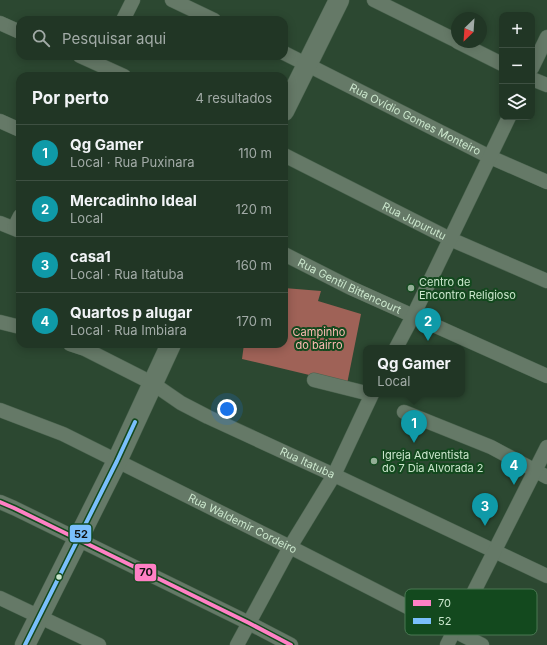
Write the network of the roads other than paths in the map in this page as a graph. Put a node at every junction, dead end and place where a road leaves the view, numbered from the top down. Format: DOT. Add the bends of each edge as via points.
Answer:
graph roads {
  1 [pos="133,0"];
  2 [pos="172,0"];
  3 [pos="339,0"];
  4 [pos="374,0"];
  5 [pos="124,16"];
  6 [pos="206,16"];
  7 [pos="0,23"];
  8 [pos="16,30"];
  9 [pos="547,37"];
  10 [pos="451,38"];
  11 [pos="470,48"];
  12 [pos="288,55"];
  13 [pos="88,60"];
  14 [pos="499,62"];
  15 [pos="535,62"];
  16 [pos="307,64"];
  17 [pos="99,65"];
  18 [pos="115,72"];
  19 [pos="535,80"];
  20 [pos="547,85"];
  21 [pos="288,103"];
  22 [pos="508,120"];
  23 [pos="0,121"];
  24 [pos="16,128"];
  25 [pos="288,157"];
  26 [pos="490,157"];
  27 [pos="547,182"];
  28 [pos="0,223"];
  29 [pos="16,225"];
  30 [pos="450,239"];
  31 [pos="288,256"];
  32 [pos="547,281"];
  33 [pos="413,316"];
  34 [pos="0,322"];
  35 [pos="16,326"];
  36 [pos="398,345"];
  37 [pos="81,348"];
  38 [pos="169,348"];
  39 [pos="547,376"];
  40 [pos="314,380"];
  41 [pos="152,383"];
  42 [pos="363,392"];
  43 [pos="370,397"];
  44 [pos="0,410"];
  45 [pos="404,412"];
  46 [pos="547,447"];
  47 [pos="117,461"];
  48 [pos="541,474"];
  49 [pos="334,475"];
  50 [pos="0,502"];
  51 [pos="78,539"];
  52 [pos="290,547"];
  53 [pos="494,551"];
  54 [pos="547,576"];
  55 [pos="475,589"];
  56 [pos="0,598"];
  57 [pos="405,606"];
  58 [pos="39,615"];
  59 [pos="248,623"];
  60 [pos="452,635"];
  61 [pos="462,635"];
  62 [pos="25,645"];
  63 [pos="99,645"];
  64 [pos="237,645"];
  65 [pos="291,645"];
  66 [pos="447,645"];
  67 [pos="482,645"];
  1 -- 5 [label="street"];
  2 -- 6 [label="street"];
  3 -- 16 [label="street"];
  4 -- 10 [label="street"];
  7 -- 8 [label="street"];
  9 -- 15 [label="street"];
  11 -- 14 [label="street"];
  12 -- 16 [label="street, Rua Ovídio Gomes Monteiro"];
  13 -- 17 [label="street"];
  16 -- 21 [label="street"];
  16 -- 26 [label="street, Rua Ovídio Gomes Monteiro"];
  17 -- 18 [label="street"];
  19 -- 20 [label="street"];
  22 -- 26 [label="street"];
  23 -- 24 [label="street"];
  25 -- 30 [label="street, Rua Jupurutu"];
  26 -- 27 [label="street, Rua Ovídio Gomes Monteiro"];
  26 -- 30 [label="street"];
  28 -- 29 [label="street"];
  30 -- 32 [label="street, Rua Jupurutu"];
  30 -- 33 [label="street"];
  31 -- 33 [label="street, Rua Gentil Bittencourt"];
  33 -- 36 [label="street"];
  33 -- 39 [label="street, Rua Gentil Bittencourt"];
  34 -- 35 [label="street"];
  37 -- 41 [label="street, Rua Itatuba"];
  38 -- 41 [label="street"];
  40 -- 42 [label="street"];
  41 -- 47 [label="street"];
  41 -- 49 [label="street, Rua Itatuba" via="181,403 208,417"];
  43 -- 49 [label="street"];
  44 -- 47 [label="street, Rua Waldemir Cordeiro" via="63,434"];
  45 -- 48 [label="street" via="491,447"];
  46 -- 48 [label="street"];
  47 -- 51 [label="street"];
  47 -- 52 [label="street, Rua Waldemir Cordeiro"];
  48 -- 53 [label="street" via="528,484"];
  49 -- 52 [label="street"];
  49 -- 53 [label="street, Rua Itatuba"];
  50 -- 51 [label="street"];
  51 -- 58 [label="street"];
  51 -- 59 [label="street"];
  52 -- 57 [label="street, Rua Waldemir Cordeiro"];
  52 -- 59 [label="street"];
  53 -- 54 [label="street, Rua Itatuba"];
  53 -- 55 [label="street"];
  56 -- 58 [label="street"];
  58 -- 62 [label="street"];
  58 -- 63 [label="street"];
  59 -- 64 [label="street"];
  59 -- 65 [label="street"];
  60 -- 66 [label="street"];
  61 -- 67 [label="street, Rua Waldemir Cordeiro"];
}
